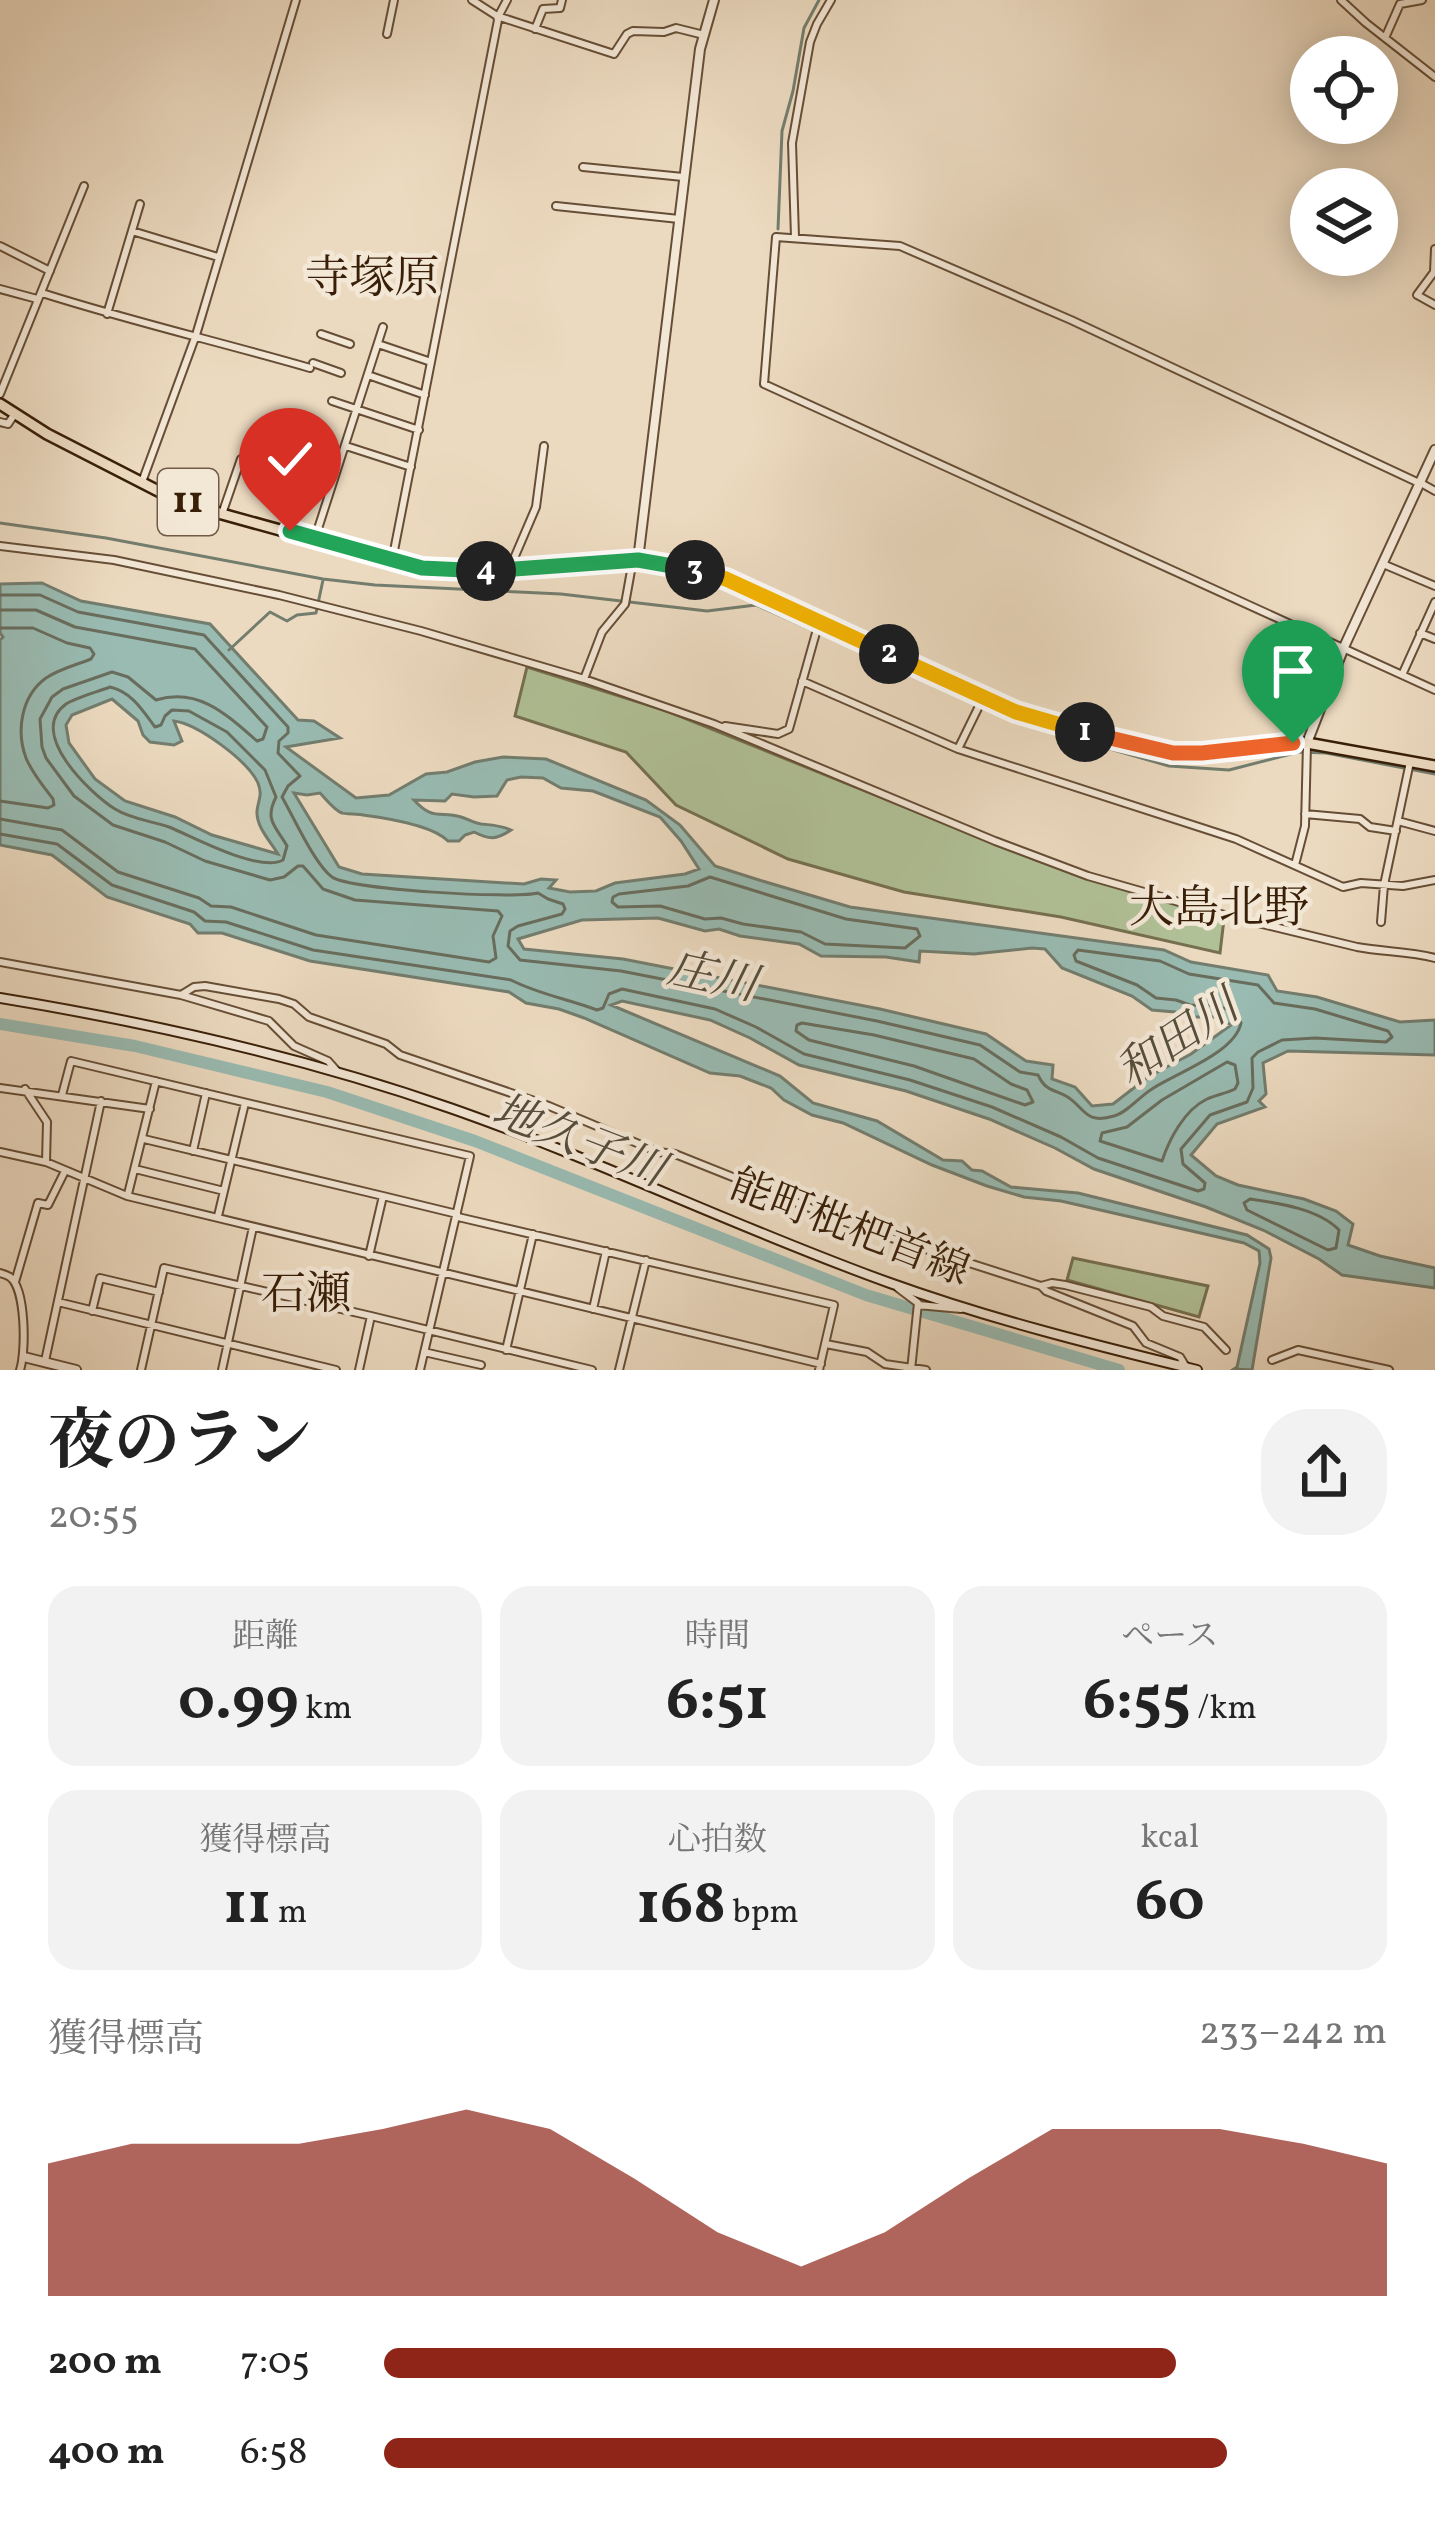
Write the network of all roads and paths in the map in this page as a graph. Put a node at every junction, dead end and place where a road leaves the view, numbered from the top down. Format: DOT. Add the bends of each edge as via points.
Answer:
graph roads {
  1 [pos="296,0"];
  2 [pos="394,0"];
  3 [pos="472,0"];
  4 [pos="507,0"];
  5 [pos="562,0"];
  6 [pos="714,0"];
  7 [pos="831,0"];
  8 [pos="1341,0"];
  9 [pos="1422,0"];
  10 [pos="1397,2"];
  11 [pos="498,17"];
  12 [pos="536,28"];
  13 [pos="387,34"];
  14 [pos="704,34"];
  15 [pos="1383,36"];
  16 [pos="1386,36"];
  17 [pos="1398,48"];
  18 [pos="1435,77"];
  19 [pos="583,167"];
  20 [pos="683,177"];
  21 [pos="84,186"];
  22 [pos="140,204"];
  23 [pos="556,206"];
  24 [pos="679,219"];
  25 [pos="132,231"];
  26 [pos="795,237"];
  27 [pos="0,247"];
  28 [pos="1435,249"];
  29 [pos="218,257"];
  30 [pos="50,271"];
  31 [pos="0,289"];
  32 [pos="40,296"];
  33 [pos="1435,305"];
  34 [pos="107,314"];
  35 [pos="383,327"];
  36 [pos="321,334"];
  37 [pos="196,335"];
  38 [pos="350,344"];
  39 [pos="378,344"];
  40 [pos="432,362"];
  41 [pos="341,373"];
  42 [pos="368,376"];
  43 [pos="0,394"];
  44 [pos="424,394"];
  45 [pos="332,401"];
  46 [pos="0,404"];
  47 [pos="357,410"];
  48 [pos="14,415"];
  49 [pos="0,422"];
  50 [pos="419,430"];
  51 [pos="345,446"];
  52 [pos="544,446"];
  53 [pos="1435,450"];
  54 [pos="241,459"];
  55 [pos="411,467"];
  56 [pos="141,483"];
  57 [pos="1419,483"];
  58 [pos="1435,490"];
  59 [pos="222,514"];
  60 [pos="315,538"];
  61 [pos="0,546"];
  62 [pos="638,560"];
  63 [pos="392,561"];
  64 [pos="1382,564"];
  65 [pos="509,570"];
  66 [pos="1435,586"];
  67 [pos="1435,602"];
  68 [pos="819,622"];
  69 [pos="1420,633"];
  70 [pos="1435,639"];
  71 [pos="1344,647"];
  72 [pos="1402,675"];
  73 [pos="584,679"];
  74 [pos="802,681"];
  75 [pos="1435,690"];
  76 [pos="983,698"];
  77 [pos="714,724"];
  78 [pos="1307,742"];
  79 [pos="958,749"];
  80 [pos="1410,762"];
  81 [pos="1435,766"];
  82 [pos="1305,814"];
  83 [pos="1398,821"];
  84 [pos="1396,831"];
  85 [pos="1435,831"];
  86 [pos="1294,865"];
  87 [pos="1435,880"];
  88 [pos="1384,885"];
  89 [pos="1381,922"];
  90 [pos="1435,958"];
  91 [pos="0,962"];
  92 [pos="181,995"];
  93 [pos="3,999"];
  94 [pos="339,1073"];
  95 [pos="156,1082"];
  96 [pos="0,1088"];
  97 [pos="25,1089"];
  98 [pos="206,1093"];
  99 [pos="62,1095"];
  100 [pos="101,1101"];
  101 [pos="245,1103"];
  102 [pos="150,1109"];
  103 [pos="144,1139"];
  104 [pos="193,1151"];
  105 [pos="0,1152"];
  106 [pos="232,1160"];
  107 [pos="46,1162"];
  108 [pos="135,1169"];
  109 [pos="65,1171"];
  110 [pos="84,1179"];
  111 [pos="224,1191"];
  112 [pos="128,1196"];
  113 [pos="383,1196"];
  114 [pos="457,1215"];
  115 [pos="218,1217"];
  116 [pos="254,1227"];
  117 [pos="533,1234"];
  118 [pos="606,1251"];
  119 [pos="369,1256"];
  120 [pos="646,1260"];
  121 [pos="0,1273"];
  122 [pos="442,1274"];
  123 [pos="15,1282"];
  124 [pos="892,1284"];
  125 [pos="239,1286"];
  126 [pos="1041,1286"];
  127 [pos="159,1292"];
  128 [pos="519,1292"];
  129 [pos="58,1302"];
  130 [pos="918,1305"];
  131 [pos="964,1306"];
  132 [pos="593,1309"];
  133 [pos="92,1311"];
  134 [pos="371,1316"];
  135 [pos="632,1318"];
  136 [pos="152,1326"];
  137 [pos="428,1331"];
  138 [pos="227,1344"];
  139 [pos="825,1344"];
  140 [pos="506,1350"];
  141 [pos="1226,1350"];
  142 [pos="424,1352"];
  143 [pos="24,1358"];
  144 [pos="1272,1360"];
  145 [pos="44,1362"];
  146 [pos="481,1365"];
  147 [pos="301,1366"];
  148 [pos="820,1367"];
  149 [pos="911,1369"];
  150 [pos="1191,1369"];
  151 [pos="20,1370"];
  152 [pos="76,1370"];
  153 [pos="141,1370"];
  154 [pos="221,1370"];
  155 [pos="336,1370"];
  156 [pos="359,1370"];
  157 [pos="420,1370"];
  158 [pos="592,1370"];
  159 [pos="619,1370"];
  160 [pos="926,1370"];
  161 [pos="1389,1370"];
  1 -- 29 [label="street"];
  2 -- 13 [label="street"];
  3 -- 11 [label="street"];
  4 -- 11 [label="street"];
  5 -- 12 [label="street" via="560,8 540,11"];
  6 -- 14 [label="main road"];
  7 -- 26 [label="street" via="810,42 792,142"];
  8 -- 15 [label="street"];
  9 -- 10 [label="street"];
  10 -- 16 [label="street"];
  11 -- 12 [label="street"];
  11 -- 40 [label="street"];
  12 -- 14 [label="street" via="614,54 633,31"];
  14 -- 20 [label="main road"];
  17 -- 18 [label="street"];
  19 -- 20 [label="street"];
  20 -- 24 [label="main road"];
  21 -- 30 [label="street"];
  22 -- 25 [label="street"];
  23 -- 24 [label="street"];
  24 -- 62 [label="main road"];
  25 -- 29 [label="street"];
  25 -- 34 [label="street"];
  26 -- 57 [label="street" via="900,246"];
  26 -- 71 [label="street" via="776,237 764,384"];
  27 -- 30 [label="street"];
  28 -- 33 [label="street" via="1433,272 1417,295"];
  29 -- 37 [label="street"];
  30 -- 32 [label="street"];
  31 -- 32 [label="street"];
  32 -- 34 [label="street"];
  32 -- 43 [label="street"];
  34 -- 37 [label="street"];
  35 -- 39 [label="street"];
  36 -- 38 [label="street"];
  37 -- 41 [label="street"];
  37 -- 56 [label="street"];
  39 -- 40 [label="street"];
  39 -- 42 [label="street"];
  40 -- 44 [label="street"];
  42 -- 44 [label="street"];
  42 -- 47 [label="street"];
  44 -- 50 [label="street"];
  45 -- 47 [label="street"];
  46 -- 48 [label="main road, 11"];
  47 -- 50 [label="street"];
  47 -- 51 [label="street"];
  48 -- 49 [label="street"];
  48 -- 56 [label="main road, 11"];
  50 -- 55 [label="street"];
  51 -- 55 [label="street"];
  51 -- 60 [label="street"];
  52 -- 65 [label="street" via="536,507"];
  53 -- 57 [label="main road"];
  54 -- 59 [label="street"];
  55 -- 63 [label="street"];
  56 -- 59 [label="main road, 11"];
  57 -- 58 [label="street"];
  57 -- 64 [label="main road"];
  59 -- 60 [label="main road, 11"];
  60 -- 63 [label="main road, 11"];
  61 -- 73 [label="street" via="114,560 299,600"];
  62 -- 65 [label="main road, 11"];
  62 -- 68 [label="main road, 11" via="726,579"];
  62 -- 73 [label="street" via="626,601 602,632"];
  63 -- 65 [label="main road, 11"];
  64 -- 66 [label="street"];
  64 -- 71 [label="main road"];
  67 -- 69 [label="street"];
  68 -- 74 [label="street"];
  68 -- 76 [label="main road, 11"];
  69 -- 70 [label="street"];
  69 -- 72 [label="street"];
  71 -- 72 [label="street"];
  71 -- 78 [label="main road"];
  72 -- 75 [label="street"];
  73 -- 77 [label="street"];
  74 -- 77 [label="street" via="789,729"];
  74 -- 79 [label="street"];
  76 -- 78 [label="main road, 11" via="1156,751"];
  76 -- 79 [label="street"];
  77 -- 90 [label="street" via="1088,876 1358,947"];
  78 -- 80 [label="main road, 11"];
  78 -- 82 [label="street"];
  79 -- 86 [label="street"];
  80 -- 81 [label="main road, 11"];
  80 -- 83 [label="street"];
  82 -- 84 [label="street"];
  82 -- 86 [label="street"];
  83 -- 84 [label="street"];
  83 -- 85 [label="street"];
  84 -- 88 [label="street"];
  86 -- 88 [label="street" via="1343,887"];
  87 -- 88 [label="street"];
  88 -- 89 [label="street"];
  91 -- 92 [label="street"];
  92 -- 94 [label="street" via="269,1021"];
  92 -- 126 [label="street" via="205,986 279,998 400,1055 860,1228"];
  93 -- 94 [label="main road, 能町枇杷首線" via="228,1041"];
  94 -- 124 [label="main road, 能町枇杷首線" via="551,1145"];
  95 -- 98 [label="street"];
  95 -- 99 [label="street" via="71,1061"];
  95 -- 102 [label="street"];
  96 -- 97 [label="street"];
  97 -- 99 [label="street"];
  97 -- 107 [label="street" via="47,1122"];
  98 -- 101 [label="street"];
  98 -- 104 [label="street"];
  99 -- 100 [label="street"];
  100 -- 102 [label="street"];
  100 -- 110 [label="street"];
  101 -- 106 [label="street"];
  101 -- 114 [label="street" via="470,1156"];
  102 -- 103 [label="street"];
  103 -- 104 [label="street"];
  103 -- 108 [label="street"];
  104 -- 106 [label="street"];
  105 -- 107 [label="street"];
  106 -- 111 [label="street"];
  106 -- 113 [label="street"];
  107 -- 109 [label="street"];
  108 -- 111 [label="street"];
  108 -- 112 [label="street"];
  109 -- 110 [label="street"];
  109 -- 123 [label="street" via="48,1205 38,1203"];
  110 -- 112 [label="street"];
  110 -- 129 [label="street"];
  111 -- 115 [label="street"];
  112 -- 115 [label="street"];
  113 -- 114 [label="street"];
  113 -- 119 [label="street"];
  114 -- 117 [label="street"];
  114 -- 122 [label="street"];
  115 -- 116 [label="street"];
  116 -- 119 [label="street"];
  116 -- 125 [label="street"];
  117 -- 118 [label="street"];
  117 -- 128 [label="street"];
  118 -- 120 [label="street"];
  118 -- 132 [label="street"];
  119 -- 122 [label="street"];
  120 -- 135 [label="street"];
  120 -- 139 [label="street" via="834,1305"];
  121 -- 123 [label="street"];
  122 -- 128 [label="street"];
  122 -- 137 [label="street"];
  123 -- 143 [label="street"];
  124 -- 130 [label="street"];
  124 -- 131 [label="main road, 能町枇杷首線"];
  125 -- 127 [label="street" via="164,1268"];
  125 -- 134 [label="street"];
  125 -- 138 [label="street"];
  126 -- 141 [label="street" via="1151,1307 1204,1327"];
  126 -- 150 [label="street" via="1133,1325 1146,1343"];
  127 -- 133 [label="street" via="100,1278"];
  127 -- 136 [label="street"];
  128 -- 132 [label="street"];
  128 -- 140 [label="street"];
  129 -- 133 [label="street"];
  129 -- 145 [label="street"];
  130 -- 131 [label="street"];
  130 -- 149 [label="street"];
  131 -- 150 [label="main road, 能町枇杷首線"];
  132 -- 135 [label="street"];
  133 -- 136 [label="street"];
  134 -- 137 [label="street"];
  134 -- 156 [label="street"];
  135 -- 148 [label="street"];
  135 -- 159 [label="street"];
  136 -- 138 [label="street"];
  136 -- 153 [label="street"];
  137 -- 140 [label="street"];
  137 -- 142 [label="street"];
  138 -- 147 [label="street"];
  138 -- 154 [label="street"];
  139 -- 148 [label="street"];
  139 -- 149 [label="street"];
  140 -- 158 [label="street"];
  142 -- 146 [label="street"];
  142 -- 157 [label="street"];
  143 -- 145 [label="main road"];
  143 -- 151 [label="street"];
  144 -- 161 [label="street" via="1298,1350"];
  145 -- 152 [label="main road"];
  147 -- 155 [label="street"];
  149 -- 160 [label="street"];
}
